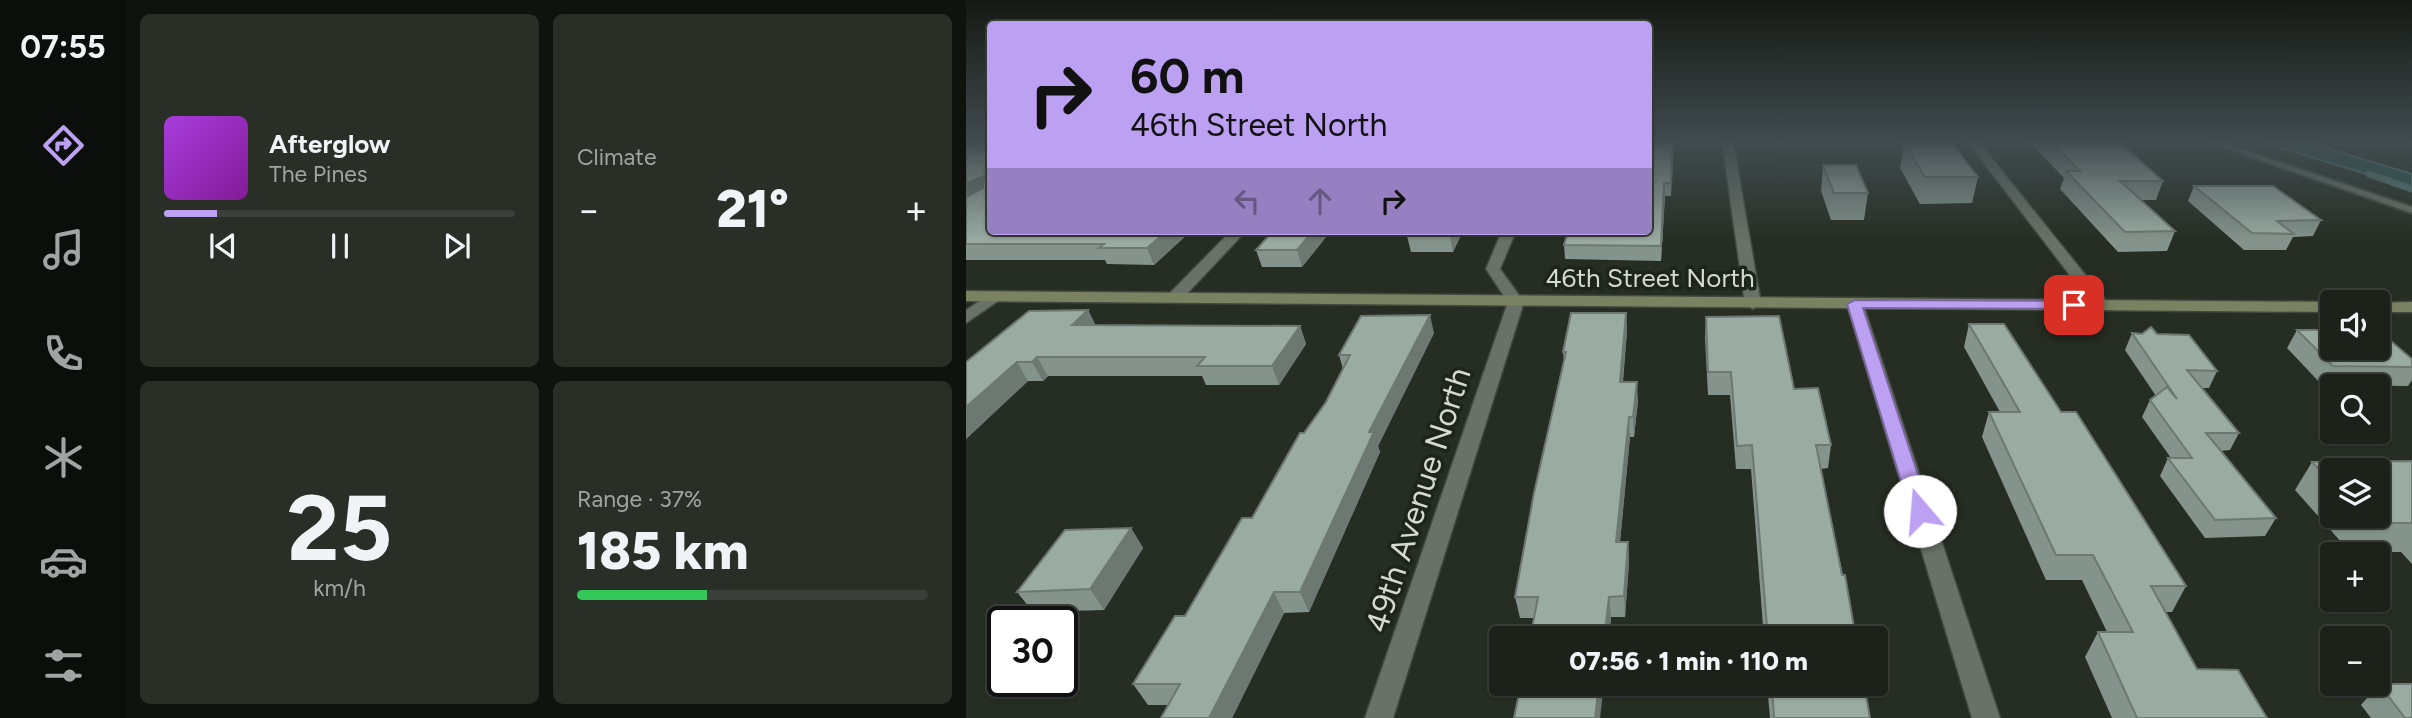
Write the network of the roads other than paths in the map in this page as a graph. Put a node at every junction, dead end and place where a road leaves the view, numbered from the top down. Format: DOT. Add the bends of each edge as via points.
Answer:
graph roads {
  1 [pos="1732,175"];
  2 [pos="1998,175"];
  3 [pos="2308,175"];
  4 [pos="2412,210"];
  5 [pos="1235,235"];
  6 [pos="1507,235"];
  7 [pos="966,296"];
  8 [pos="995,296"];
  9 [pos="1174,298"];
  10 [pos="1516,302"];
  11 [pos="1753,304"];
  12 [pos="1855,304"];
  13 [pos="2101,305"];
  14 [pos="2320,307"];
  15 [pos="2390,307"];
  16 [pos="2411,308"];
  17 [pos="966,318"];
  18 [pos="1379,718"];
  19 [pos="1986,718"];
  1 -- 11 [label="street"];
  2 -- 13 [label="street"];
  3 -- 4 [label="lane"];
  5 -- 9 [label="street"];
  6 -- 10 [label="street" via="1493,269"];
  7 -- 8 [label="street, 46th Street North"];
  8 -- 9 [label="street, 46th Street North"];
  8 -- 17 [label="street"];
  9 -- 10 [label="street, 46th Street North"];
  10 -- 11 [label="street, 46th Street North"];
  10 -- 18 [label="street, 49th Avenue North"];
  11 -- 12 [label="street, 46th Street North"];
  12 -- 13 [label="street, 46th Street North"];
  12 -- 19 [label="street"];
  13 -- 14 [label="street, 46th Street North"];
  15 -- 16 [label="street"];
}
